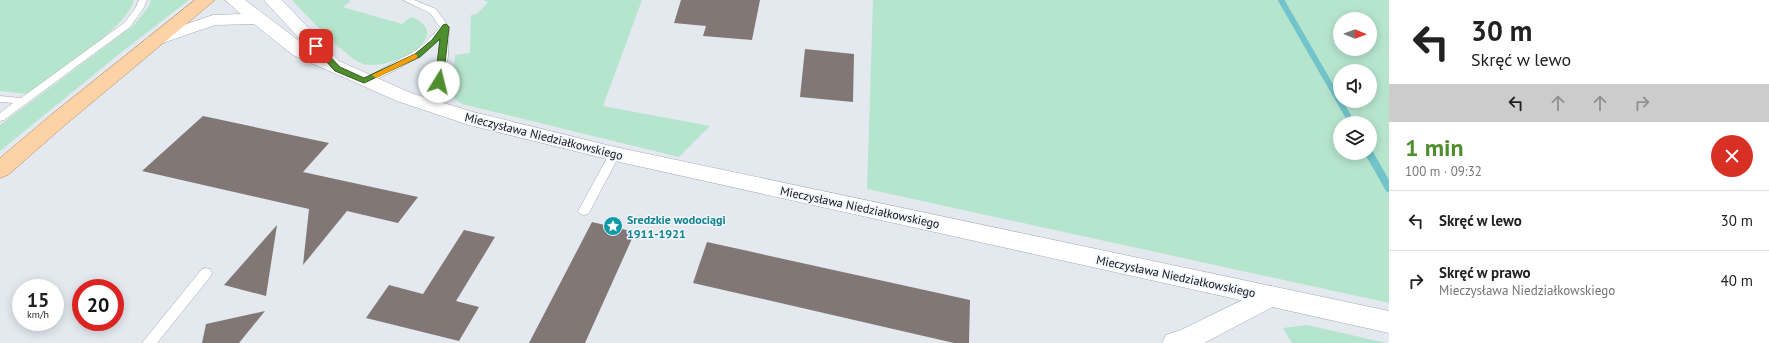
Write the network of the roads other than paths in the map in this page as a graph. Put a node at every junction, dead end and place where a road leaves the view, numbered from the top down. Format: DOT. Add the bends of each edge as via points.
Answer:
graph roads {
  1 [pos="143,0"];
  2 [pos="206,0"];
  3 [pos="234,0"];
  4 [pos="273,0"];
  5 [pos="407,0"];
  6 [pos="259,19"];
  7 [pos="446,27"];
  8 [pos="154,42"];
  9 [pos="337,69"];
  10 [pos="364,81"];
  11 [pos="0,99"];
  12 [pos="23,101"];
  13 [pos="434,108"];
  14 [pos="0,118"];
  15 [pos="615,154"];
  16 [pos="0,170"];
  17 [pos="584,211"];
  18 [pos="206,274"];
  19 [pos="1270,296"];
  20 [pos="1389,322"];
  21 [pos="148,343"];
  22 [pos="1175,343"];
  1 -- 12 [label="lane" via="127,25"];
  2 -- 8 [label="highway"];
  3 -- 6 [label="street, Mieczysława Niedziałkowskiego"];
  4 -- 9 [label="street, Mieczysława Niedziałkowskiego"];
  5 -- 7 [label="lane" via="433,11"];
  6 -- 8 [label="street" via="213,20"];
  6 -- 9 [label="street, Mieczysława Niedziałkowskiego" via="300,51"];
  7 -- 10 [label="lane" via="434,42 418,55"];
  7 -- 13 [label="lane"];
  8 -- 16 [label="highway"];
  9 -- 10 [label="street, Mieczysława Niedziałkowskiego"];
  10 -- 13 [label="street, Mieczysława Niedziałkowskiego"];
  11 -- 12 [label="lane"];
  12 -- 14 [label="lane"];
  13 -- 15 [label="street, Mieczysława Niedziałkowskiego" via="518,132"];
  15 -- 17 [label="lane"];
  15 -- 19 [label="street, Mieczysława Niedziałkowskiego"];
  18 -- 21 [label="lane"];
  19 -- 20 [label="street, Mieczysława Niedziałkowskiego"];
  19 -- 22 [label="street" via="1188,339"];
}
